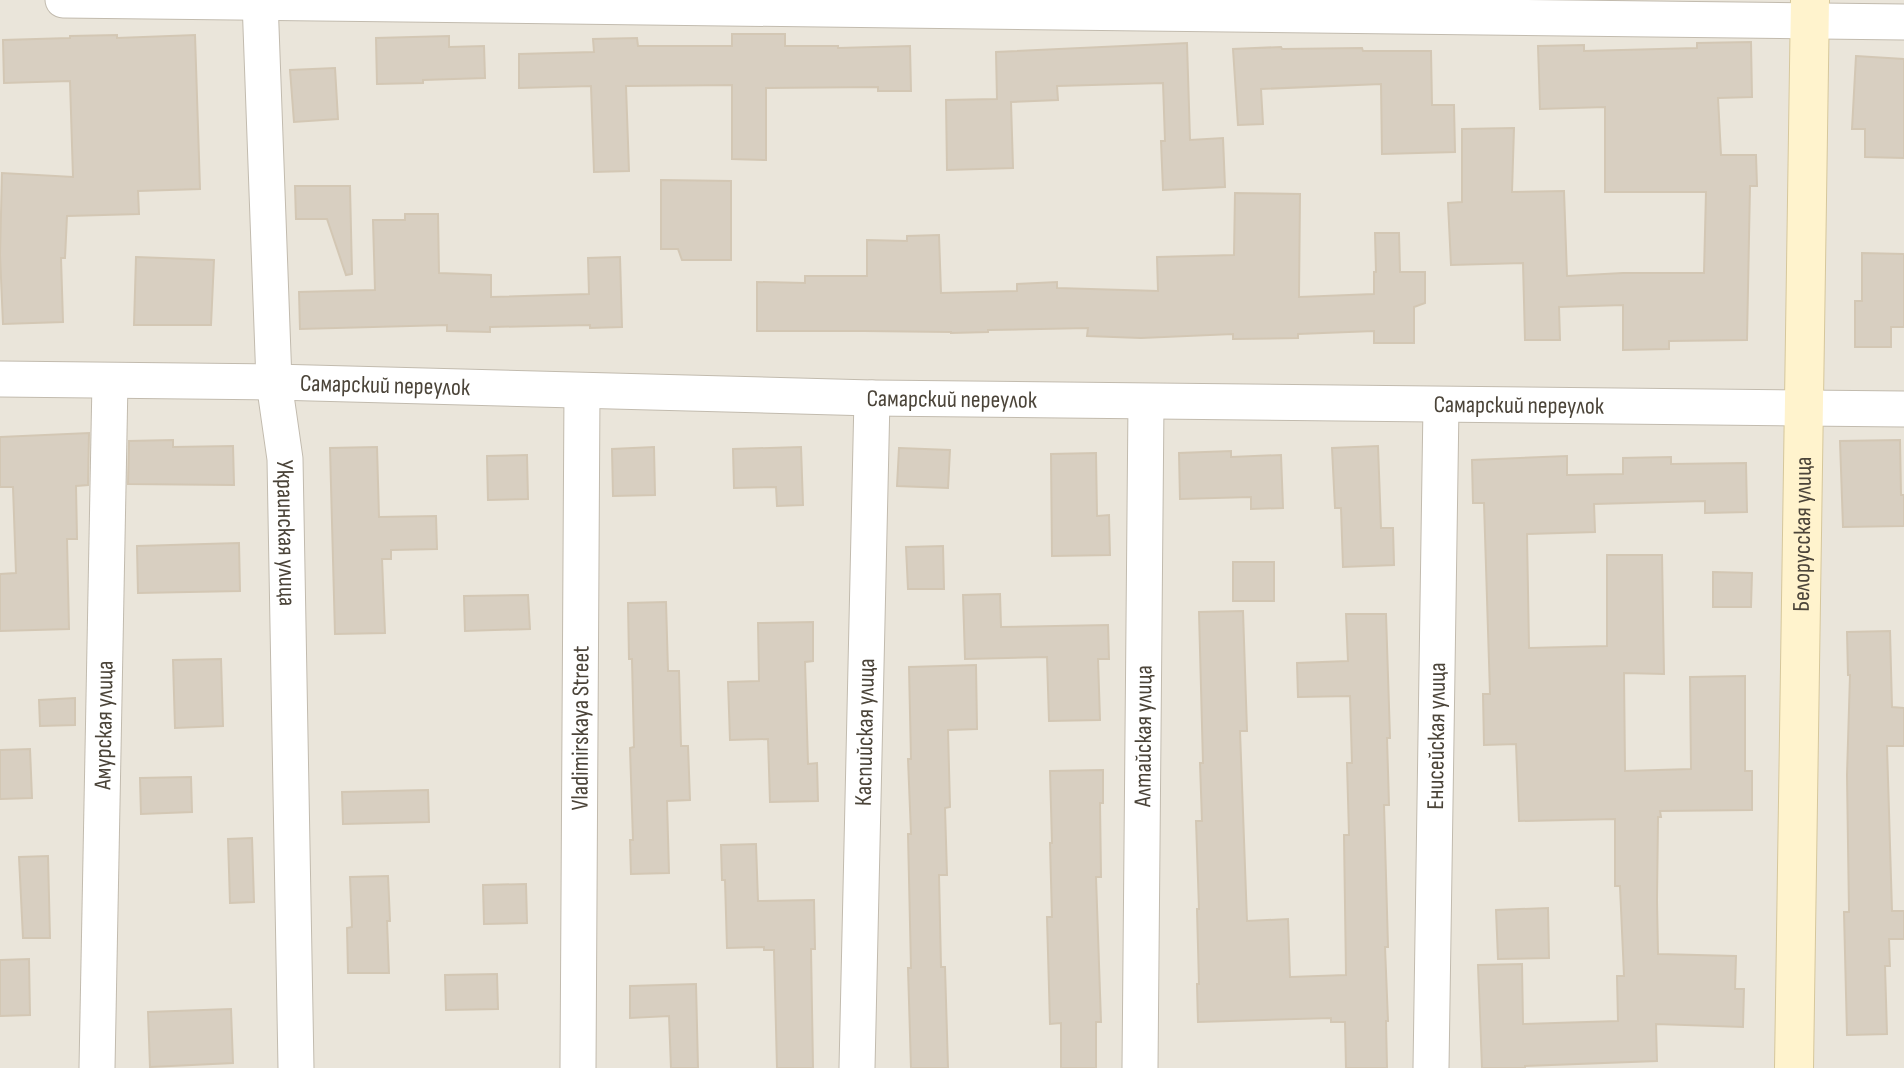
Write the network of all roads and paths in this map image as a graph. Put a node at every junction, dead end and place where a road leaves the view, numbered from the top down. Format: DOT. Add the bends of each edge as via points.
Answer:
graph roads {
  1 [pos="63,0"];
  2 [pos="260,2"];
  3 [pos="1810,10"];
  4 [pos="1904,22"];
  5 [pos="0,379"];
  6 [pos="110,381"];
  7 [pos="274,382"];
  8 [pos="582,391"];
  9 [pos="872,397"];
  10 [pos="1146,402"];
  11 [pos="1441,405"];
  12 [pos="1804,408"];
  13 [pos="1904,409"];
  14 [pos="97,1068"];
  15 [pos="296,1068"];
  16 [pos="578,1068"];
  17 [pos="857,1068"];
  18 [pos="1140,1068"];
  19 [pos="1431,1068"];
  20 [pos="1794,1068"];
  1 -- 2 [label="street"];
  2 -- 3 [label="street"];
  2 -- 7 [label="street, Украинская улица"];
  3 -- 4 [label="street"];
  3 -- 12 [label="main road, Белорусская улица"];
  5 -- 6 [label="street, Самарский переулок"];
  6 -- 7 [label="street, Самарский переулок"];
  6 -- 14 [label="street, Амурская улица"];
  7 -- 8 [label="street, Самарский переулок"];
  7 -- 15 [label="street, Украинская улица" via="285,459"];
  8 -- 9 [label="street, Самарский переулок"];
  8 -- 16 [label="street, Vladimirskaya Street"];
  9 -- 10 [label="street, Самарский переулок"];
  9 -- 17 [label="street, Каспийская улица"];
  10 -- 11 [label="street, Самарский переулок"];
  10 -- 18 [label="street, Алтайская улица"];
  11 -- 12 [label="street, Самарский переулок"];
  11 -- 19 [label="street, Енисейская улица"];
  12 -- 13 [label="street, Самарский переулок"];
  12 -- 20 [label="main road, Белорусская улица"];
}
